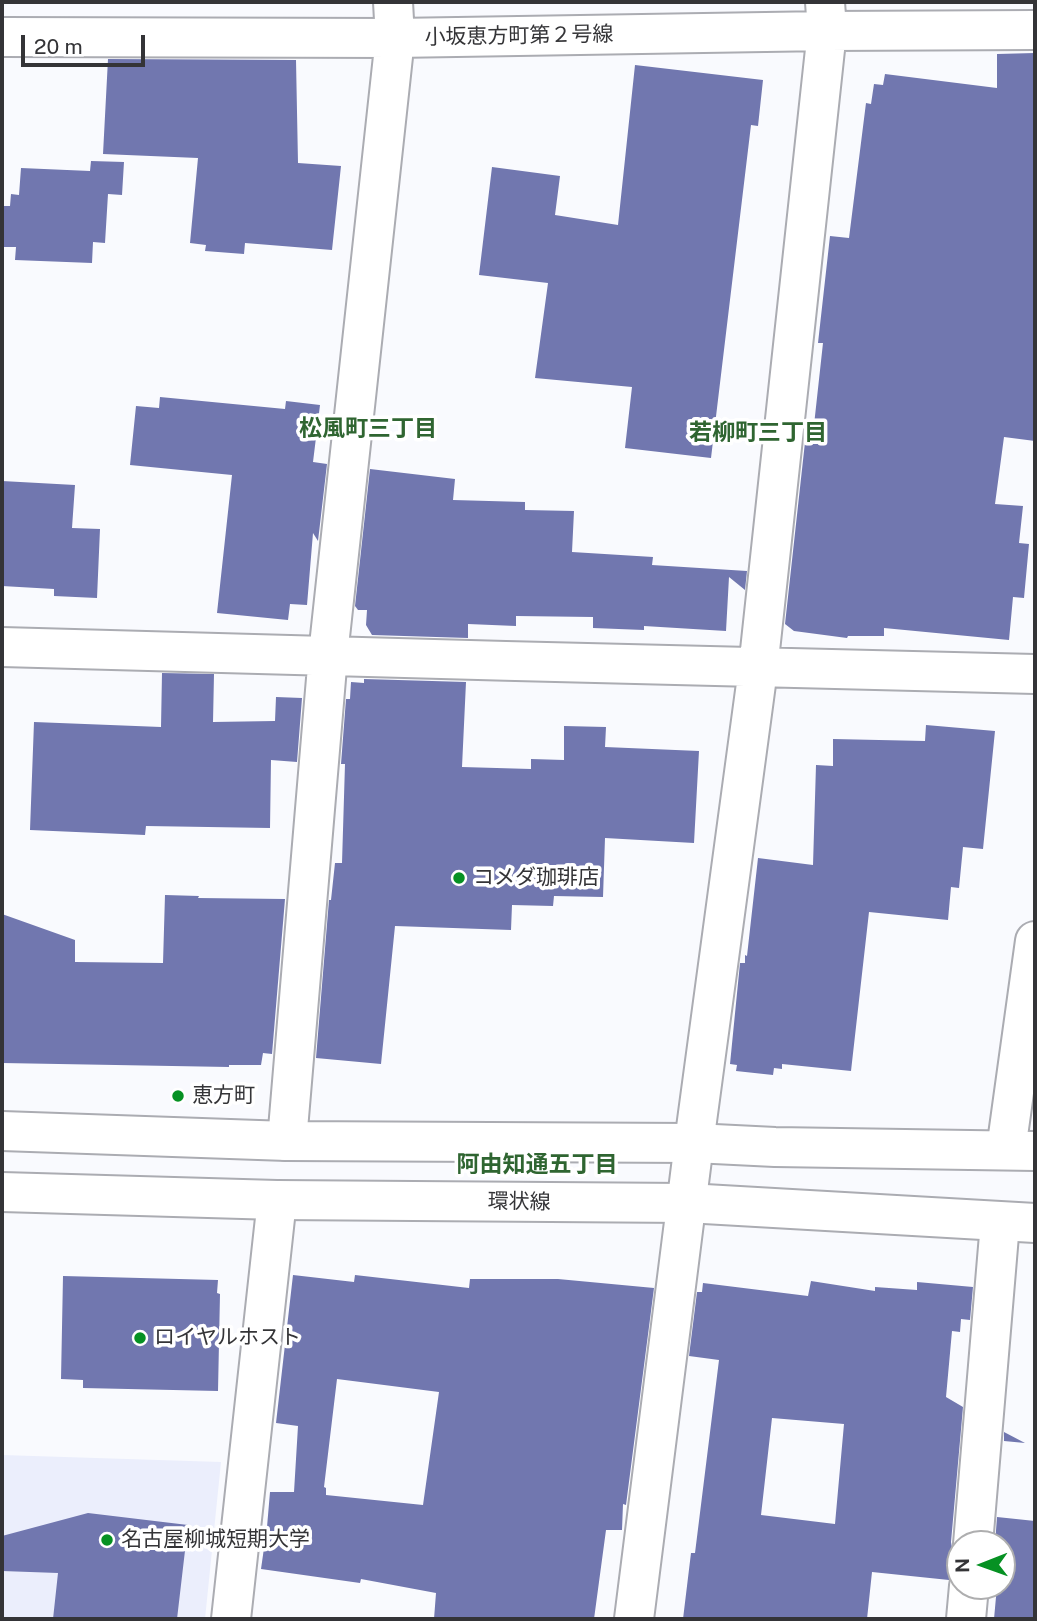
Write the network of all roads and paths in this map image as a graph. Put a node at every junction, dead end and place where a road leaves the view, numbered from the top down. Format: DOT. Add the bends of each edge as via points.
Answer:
graph roads {
  1 [pos="826,16"];
  2 [pos="394,20"];
  3 [pos="1035,30"];
  4 [pos="2,37"];
  5 [pos="2,647"];
  6 [pos="328,655"];
  7 [pos="758,669"];
  8 [pos="1035,674"];
  9 [pos="1035,941"];
  10 [pos="2,1131"];
  11 [pos="287,1141"];
  12 [pos="694,1143"];
  13 [pos="1021,1150"];
  14 [pos="2,1192"];
  15 [pos="277,1199"];
  16 [pos="687,1203"];
  17 [pos="1018,1223"];
  18 [pos="975,1530"];
  19 [pos="968,1600"];
  20 [pos="231,1619"];
  21 [pos="634,1619"];
  22 [pos="967,1619"];
  1 -- 2 [label="street, 小坂恵方町第２号線"];
  1 -- 3 [label="street, 小坂恵方町第２号線"];
  1 -- 7 [label="street"];
  2 -- 4 [label="street, 小坂恵方町第２号線"];
  2 -- 6 [label="street"];
  5 -- 6 [label="street"];
  6 -- 7 [label="street"];
  6 -- 11 [label="street"];
  7 -- 8 [label="street"];
  7 -- 12 [label="street"];
  9 -- 13 [label="street"];
  10 -- 11 [label="street"];
  11 -- 12 [label="street"];
  12 -- 13 [label="street"];
  12 -- 16 [label="street"];
  14 -- 15 [label="street, 環状線"];
  15 -- 16 [label="street, 環状線"];
  15 -- 20 [label="street"];
  16 -- 17 [label="street, 環状線"];
  16 -- 21 [label="street"];
  17 -- 18 [label="street"];
  19 -- 22 [label="street"];
}
